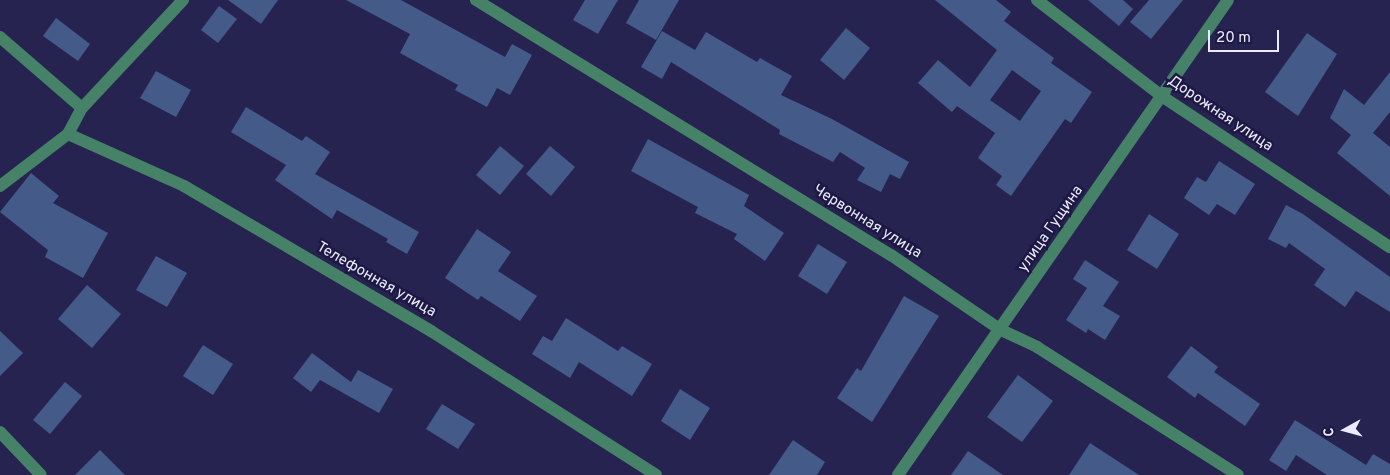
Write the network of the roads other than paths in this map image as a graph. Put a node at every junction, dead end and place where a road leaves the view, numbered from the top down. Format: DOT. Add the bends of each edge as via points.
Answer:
graph roads {
  1 [pos="183,0"];
  2 [pos="476,0"];
  3 [pos="1037,0"];
  4 [pos="1228,0"];
  5 [pos="0,37"];
  6 [pos="1163,96"];
  7 [pos="82,108"];
  8 [pos="68,134"];
  9 [pos="0,186"];
  10 [pos="1390,248"];
  11 [pos="1001,330"];
  12 [pos="0,432"];
  13 [pos="41,475"];
  14 [pos="656,475"];
  15 [pos="898,475"];
  16 [pos="1238,475"];
  1 -- 7 [label="street"];
  2 -- 11 [label="street, Червонная улица" via="891,255"];
  3 -- 6 [label="street, Дорожная улица"];
  4 -- 6 [label="street, улица Гущина"];
  5 -- 7 [label="street"];
  6 -- 10 [label="street, Дорожная улица"];
  6 -- 11 [label="street, улица Гущина"];
  7 -- 8 [label="street"];
  8 -- 9 [label="street"];
  8 -- 14 [label="street, Телефонная улица" via="184,186 431,330"];
  11 -- 15 [label="street, улица Гущина"];
  11 -- 16 [label="street, Червонная улица" via="1037,347"];
  12 -- 13 [label="street"];
}
